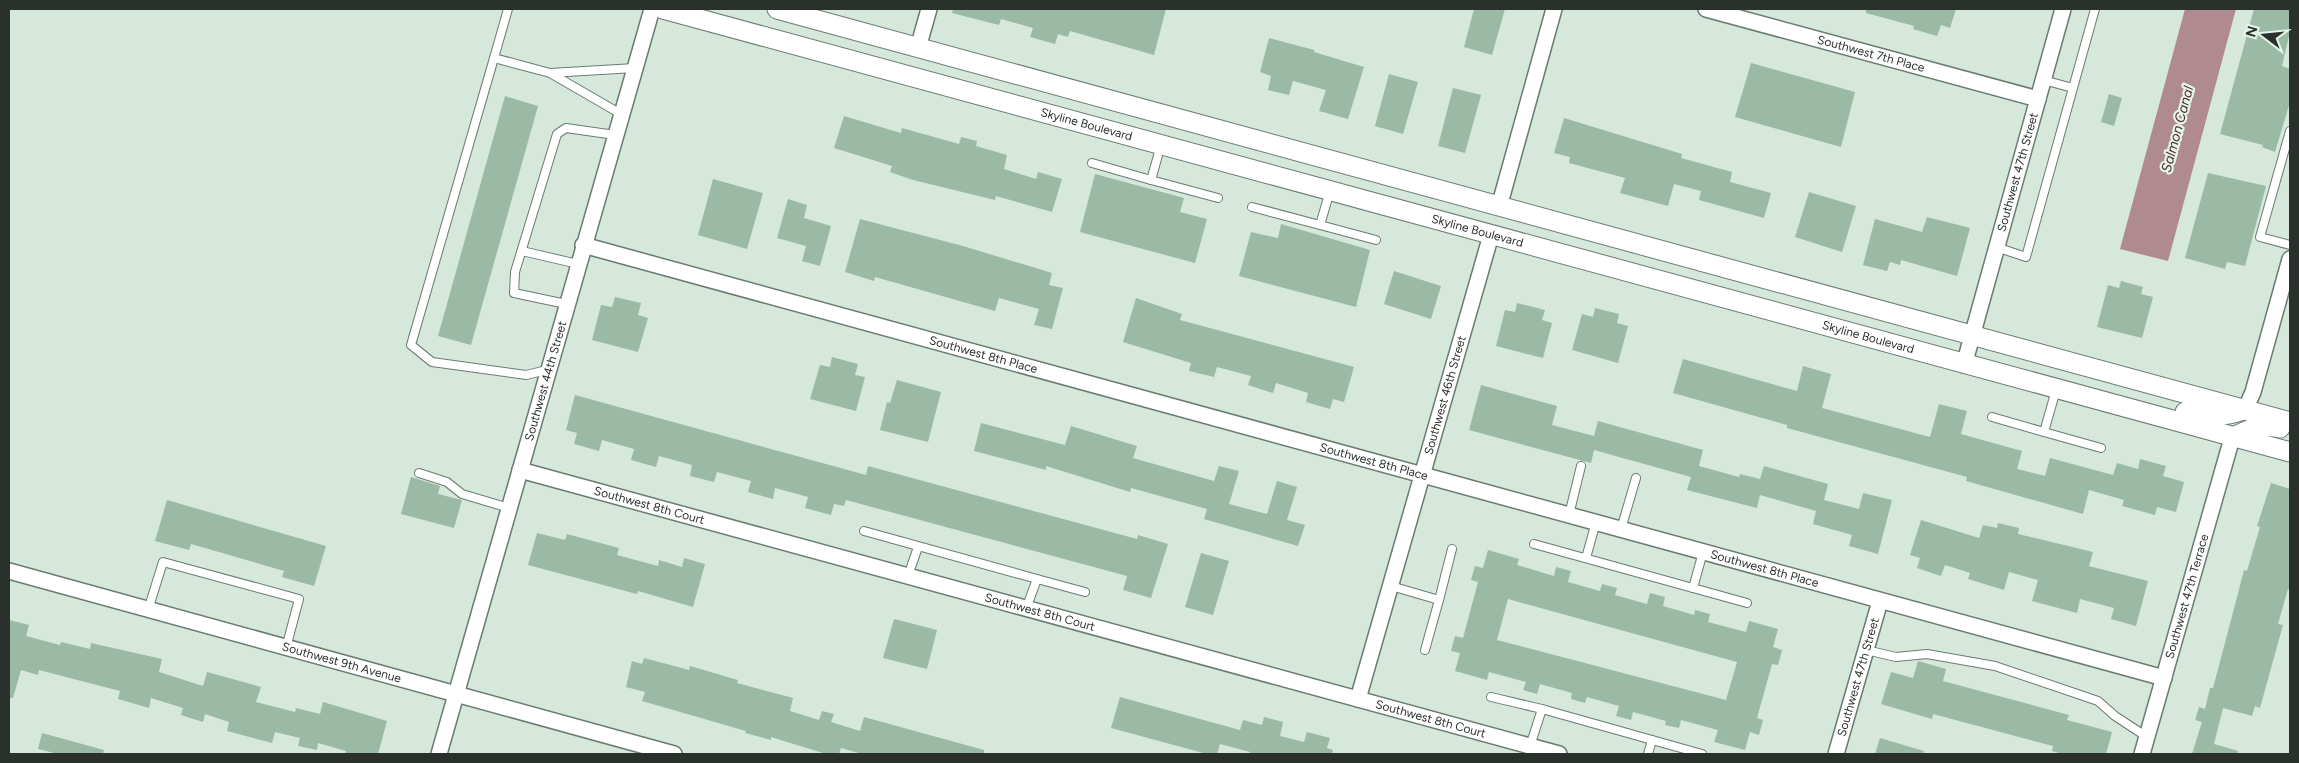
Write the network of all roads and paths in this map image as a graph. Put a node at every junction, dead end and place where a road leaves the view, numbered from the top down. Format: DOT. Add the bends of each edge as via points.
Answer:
graph roads {
  1 [pos="508,9"];
  2 [pos="652,9"];
  3 [pos="663,9"];
  4 [pos="776,9"];
  5 [pos="929,9"];
  6 [pos="1554,9"];
  7 [pos="1706,9"];
  8 [pos="2063,9"];
  9 [pos="2094,9"];
  10 [pos="918,48"];
  11 [pos="494,58"];
  12 [pos="634,68"];
  13 [pos="550,73"];
  14 [pos="910,76"];
  15 [pos="2043,80"];
  16 [pos="2073,88"];
  17 [pos="2038,99"];
  18 [pos="622,114"];
  19 [pos="2290,131"];
  20 [pos="615,135"];
  21 [pos="1161,145"];
  22 [pos="1092,163"];
  23 [pos="1150,180"];
  24 [pos="1330,191"];
  25 [pos="1218,198"];
  26 [pos="1252,207"];
  27 [pos="1499,207"];
  28 [pos="1320,225"];
  29 [pos="1491,235"];
  30 [pos="1376,240"];
  31 [pos="584,245"];
  32 [pos="2290,245"];
  33 [pos="1996,247"];
  34 [pos="522,251"];
  35 [pos="2290,259"];
  36 [pos="578,264"];
  37 [pos="566,304"];
  38 [pos="1972,335"];
  39 [pos="1964,365"];
  40 [pos="547,370"];
  41 [pos="2056,390"];
  42 [pos="2245,410"];
  43 [pos="1992,417"];
  44 [pos="2290,422"];
  45 [pos="2290,430"];
  46 [pos="2044,432"];
  47 [pos="2232,438"];
  48 [pos="2101,448"];
  49 [pos="2290,452"];
  50 [pos="1581,466"];
  51 [pos="520,470"];
  52 [pos="419,473"];
  53 [pos="1422,474"];
  54 [pos="1636,478"];
  55 [pos="509,508"];
  56 [pos="1568,515"];
  57 [pos="1596,522"];
  58 [pos="1621,529"];
  59 [pos="864,531"];
  60 [pos="1534,544"];
  61 [pos="918,547"];
  62 [pos="1452,549"];
  63 [pos="1703,552"];
  64 [pos="1586,558"];
  65 [pos="9,571"];
  66 [pos="908,576"];
  67 [pos="1037,579"];
  68 [pos="1391,586"];
  69 [pos="1692,588"];
  70 [pos="1085,592"];
  71 [pos="1439,600"];
  72 [pos="1880,601"];
  73 [pos="1747,603"];
  74 [pos="1026,609"];
  75 [pos="148,610"];
  76 [pos="286,648"];
  77 [pos="1425,650"];
  78 [pos="1866,650"];
  79 [pos="2164,678"];
  80 [pos="456,695"];
  81 [pos="1491,696"];
  82 [pos="1358,700"];
  83 [pos="1542,709"];
  84 [pos="2147,737"];
  85 [pos="1652,740"];
  86 [pos="1530,746"];
  87 [pos="439,754"];
  88 [pos="674,754"];
  89 [pos="1559,754"];
  90 [pos="1648,754"];
  91 [pos="1702,754"];
  92 [pos="1836,754"];
  93 [pos="2142,754"];
  1 -- 11 [label="lane"];
  2 -- 12 [label="street, Southwest 44th Street"];
  3 -- 14 [label="street, Skyline Boulevard"];
  4 -- 10 [label="street"];
  5 -- 10 [label="street"];
  6 -- 27 [label="street"];
  7 -- 17 [label="street, Southwest 7th Place"];
  8 -- 15 [label="street, Southwest 47th Street"];
  9 -- 16 [label="lane"];
  10 -- 14 [label="street"];
  10 -- 27 [label="street"];
  11 -- 13 [label="lane"];
  11 -- 40 [label="lane" via="411,345 432,362 526,375"];
  12 -- 13 [label="lane"];
  12 -- 18 [label="street, Southwest 44th Street"];
  13 -- 18 [label="lane"];
  14 -- 21 [label="street, Skyline Boulevard"];
  15 -- 16 [label="lane"];
  15 -- 17 [label="street, Southwest 47th Street"];
  16 -- 33 [label="lane" via="2026,257"];
  17 -- 33 [label="street, Southwest 47th Street"];
  18 -- 20 [label="street, Southwest 44th Street"];
  19 -- 32 [label="lane" via="2260,237"];
  20 -- 31 [label="street, Southwest 44th Street"];
  20 -- 34 [label="lane" via="566,128 557,134"];
  21 -- 23 [label="lane"];
  21 -- 24 [label="street, Skyline Boulevard"];
  22 -- 23 [label="lane"];
  23 -- 25 [label="lane"];
  24 -- 28 [label="lane"];
  24 -- 29 [label="street, Skyline Boulevard"];
  26 -- 28 [label="lane"];
  27 -- 29 [label="street"];
  27 -- 38 [label="street"];
  28 -- 30 [label="lane"];
  29 -- 39 [label="street, Skyline Boulevard"];
  29 -- 53 [label="street, Southwest 46th Street"];
  31 -- 36 [label="street, Southwest 44th Street"];
  31 -- 53 [label="street, Southwest 8th Place"];
  33 -- 38 [label="street, Southwest 47th Street"];
  34 -- 36 [label="lane"];
  34 -- 37 [label="lane" via="515,272 514,293"];
  35 -- 42 [label="street" via="2253,392"];
  36 -- 37 [label="street, Southwest 44th Street"];
  37 -- 40 [label="street, Southwest 44th Street"];
  38 -- 39 [label="street, Southwest 47th Street"];
  38 -- 42 [label="street"];
  39 -- 41 [label="street, Skyline Boulevard"];
  40 -- 51 [label="street, Southwest 44th Street"];
  41 -- 42 [label="street" via="2117,393 2204,418"];
  41 -- 46 [label="lane"];
  41 -- 47 [label="street, Skyline Boulevard"];
  42 -- 44 [label="street"];
  43 -- 46 [label="lane"];
  45 -- 47 [label="street" via="2262,425"];
  46 -- 48 [label="lane"];
  47 -- 49 [label="street, Skyline Boulevard"];
  47 -- 79 [label="street, Southwest 47th Terrace"];
  50 -- 56 [label="lane"];
  51 -- 55 [label="street, Southwest 44th Street"];
  51 -- 66 [label="street, Southwest 8th Court"];
  52 -- 55 [label="lane" via="447,482 462,494"];
  53 -- 56 [label="street, Southwest 8th Place"];
  53 -- 68 [label="street, Southwest 46th Street"];
  54 -- 58 [label="lane"];
  55 -- 80 [label="street, Southwest 44th Street"];
  56 -- 57 [label="street, Southwest 8th Place"];
  57 -- 58 [label="street, Southwest 8th Place"];
  57 -- 64 [label="lane"];
  58 -- 63 [label="street, Southwest 8th Place"];
  59 -- 61 [label="lane"];
  60 -- 64 [label="lane"];
  61 -- 66 [label="lane"];
  61 -- 67 [label="lane"];
  62 -- 71 [label="lane"];
  63 -- 69 [label="lane"];
  63 -- 72 [label="street, Southwest 8th Place"];
  64 -- 69 [label="lane"];
  65 -- 75 [label="street, Southwest 9th Avenue"];
  66 -- 74 [label="street, Southwest 8th Court"];
  67 -- 70 [label="lane"];
  67 -- 74 [label="lane"];
  68 -- 71 [label="lane"];
  68 -- 82 [label="street, Southwest 46th Street"];
  69 -- 73 [label="lane"];
  71 -- 77 [label="lane"];
  72 -- 78 [label="street, Southwest 47th Street"];
  72 -- 79 [label="street, Southwest 8th Place"];
  74 -- 82 [label="street, Southwest 8th Court"];
  75 -- 76 [label="street, Southwest 9th Avenue"];
  75 -- 76 [label="lane" via="163,562 299,599"];
  76 -- 80 [label="street, Southwest 9th Avenue"];
  78 -- 84 [label="lane" via="1896,657 1927,654 1994,666 2098,701"];
  78 -- 92 [label="street, Southwest 47th Street"];
  79 -- 84 [label="street, Southwest 47th Terrace"];
  80 -- 87 [label="street, Southwest 44th Street"];
  80 -- 88 [label="street, Southwest 9th Avenue"];
  81 -- 83 [label="lane"];
  82 -- 86 [label="street, Southwest 8th Court"];
  83 -- 85 [label="lane"];
  83 -- 86 [label="lane"];
  84 -- 93 [label="street, Southwest 47th Terrace"];
  85 -- 90 [label="lane"];
  85 -- 91 [label="lane"];
  86 -- 89 [label="street, Southwest 8th Court"];
}
